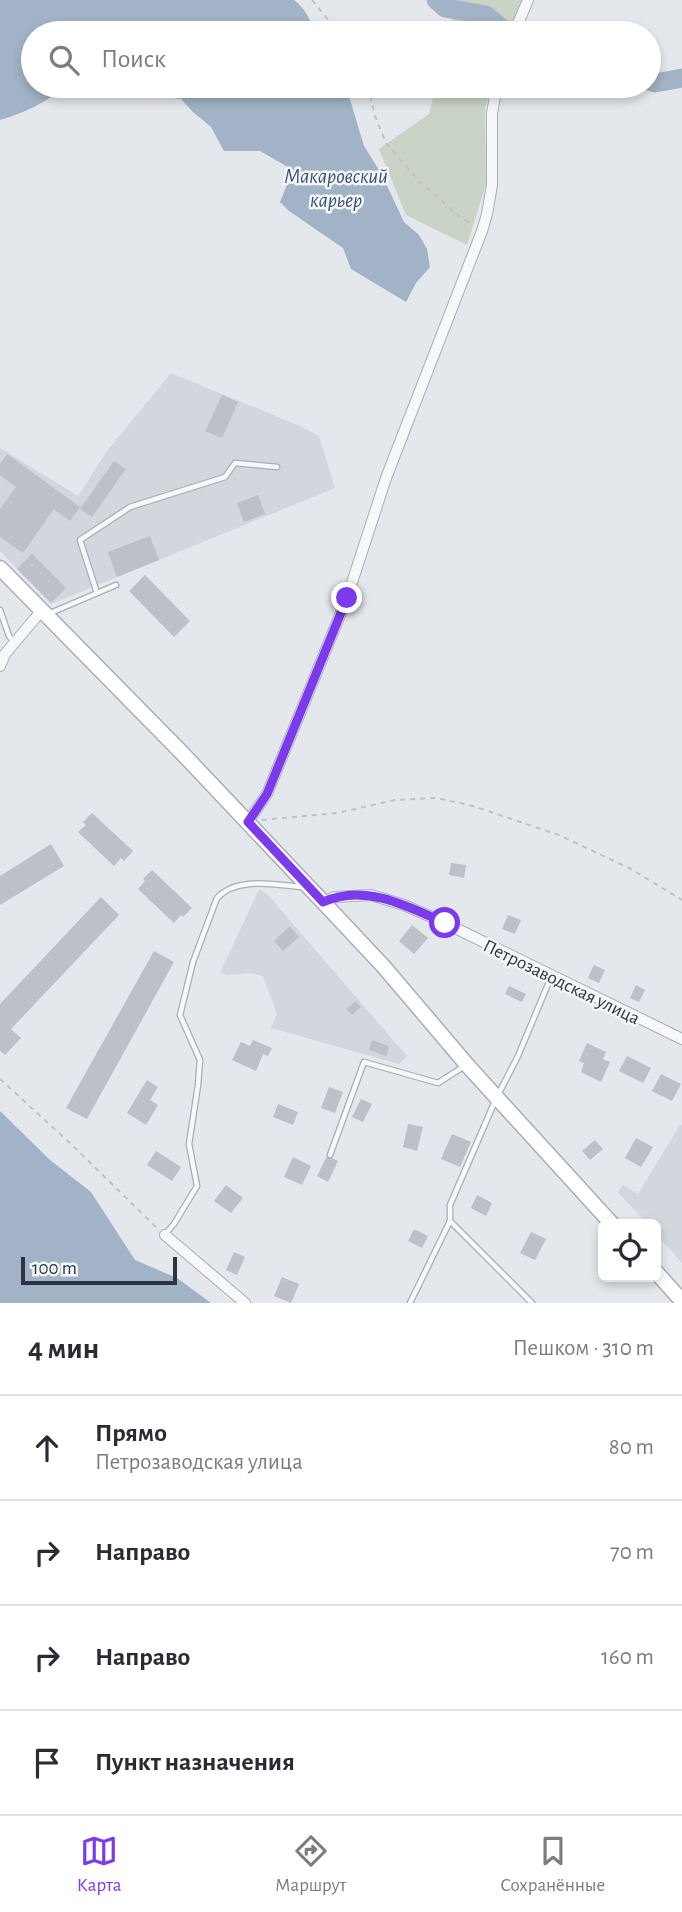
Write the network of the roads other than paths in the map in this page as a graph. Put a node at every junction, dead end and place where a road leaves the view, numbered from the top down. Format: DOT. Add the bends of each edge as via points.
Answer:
graph roads {
  1 [pos="528,0"];
  2 [pos="518,21"];
  3 [pos="495,98"];
  4 [pos="277,467"];
  5 [pos="0,568"];
  6 [pos="116,585"];
  7 [pos="97,593"];
  8 [pos="0,610"];
  9 [pos="45,612"];
  10 [pos="15,642"];
  11 [pos="2,655"];
  12 [pos="0,666"];
  13 [pos="248,822"];
  14 [pos="310,888"];
  15 [pos="323,902"];
  16 [pos="551,976"];
  17 [pos="682,1039"];
  18 [pos="467,1065"];
  19 [pos="497,1097"];
  20 [pos="330,1155"];
  21 [pos="607,1219"];
  22 [pos="450,1221"];
  23 [pos="165,1235"];
  24 [pos="661,1278"];
  25 [pos="682,1301"];
  26 [pos="245,1303"];
  27 [pos="410,1303"];
  28 [pos="532,1303"];
  1 -- 2 [label="street"];
  3 -- 13 [label="street" via="492,185 482,231 386,478 347,598 267,794"];
  4 -- 7 [label="lane" via="235,463 225,477 130,507 80,540"];
  5 -- 9 [label="main road"];
  6 -- 7 [label="lane"];
  7 -- 9 [label="lane"];
  8 -- 10 [label="lane"];
  9 -- 10 [label="street"];
  9 -- 13 [label="main road"];
  10 -- 11 [label="street"];
  11 -- 12 [label="street"];
  13 -- 14 [label="main road"];
  14 -- 15 [label="main road"];
  14 -- 23 [label="lane" via="235,886 216,898 180,1015 200,1060 189,1144 197,1186"];
  15 -- 16 [label="street, Петрозаводская улица" via="371,895 404,905"];
  15 -- 18 [label="main road"];
  16 -- 17 [label="street, Петрозаводская улица"];
  16 -- 19 [label="lane"];
  18 -- 19 [label="main road"];
  18 -- 20 [label="lane" via="438,1083 364,1062"];
  19 -- 21 [label="main road"];
  19 -- 22 [label="lane" via="450,1205"];
  22 -- 27 [label="lane"];
  22 -- 28 [label="lane"];
  23 -- 26 [label="street"];
  24 -- 25 [label="main road"];
}
